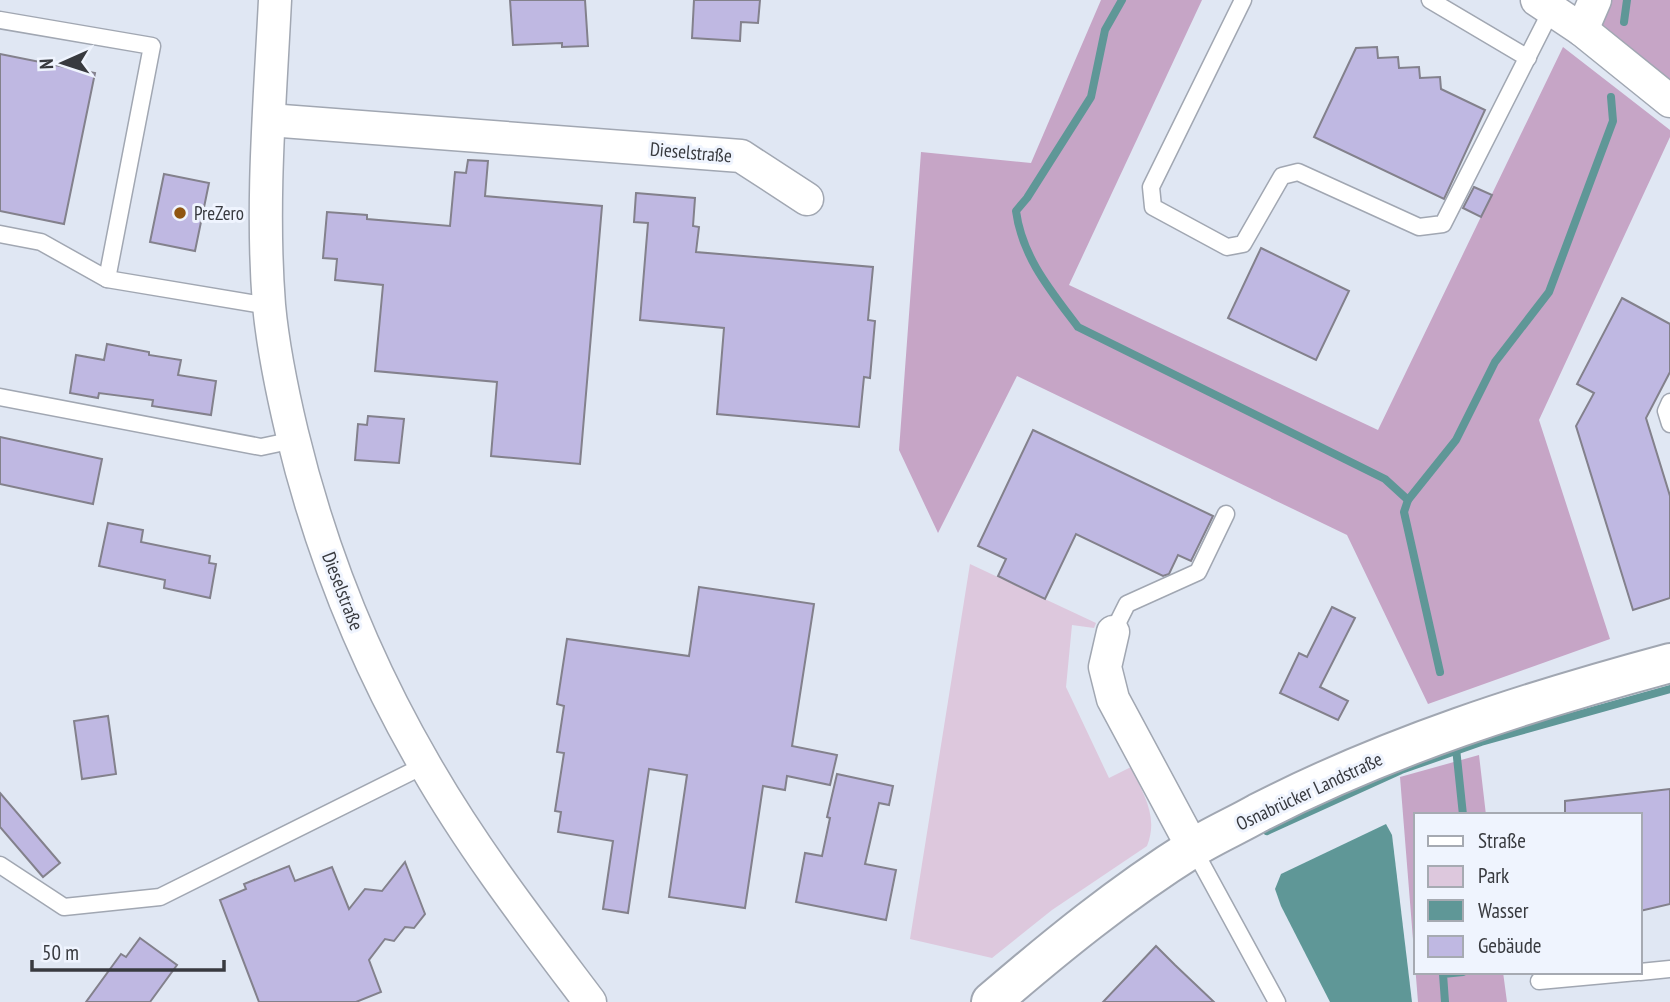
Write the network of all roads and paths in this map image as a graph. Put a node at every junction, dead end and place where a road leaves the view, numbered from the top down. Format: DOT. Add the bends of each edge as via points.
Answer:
graph roads {
  1 [pos="275,0"];
  2 [pos="1243,0"];
  3 [pos="1430,0"];
  4 [pos="1595,0"];
  5 [pos="1544,5"];
  6 [pos="0,20"];
  7 [pos="1582,30"];
  8 [pos="1528,58"];
  9 [pos="1670,101"];
  10 [pos="269,120"];
  11 [pos="807,199"];
  12 [pos="0,234"];
  13 [pos="107,279"];
  14 [pos="269,306"];
  15 [pos="0,397"];
  16 [pos="1670,402"];
  17 [pos="1670,424"];
  18 [pos="294,440"];
  19 [pos="1226,514"];
  20 [pos="1113,632"];
  21 [pos="1670,663"];
  22 [pos="425,765"];
  23 [pos="1193,848"];
  24 [pos="0,865"];
  25 [pos="1670,970"];
  26 [pos="1642,972"];
  27 [pos="1617,974"];
  28 [pos="1539,981"];
  29 [pos="590,1002"];
  30 [pos="991,1002"];
  31 [pos="1277,1002"];
  1 -- 10 [label="street, Dieselstraße"];
  2 -- 8 [label="lane" via="1150,187 1153,207 1227,247 1243,244 1282,176 1298,172 1419,227 1443,224"];
  3 -- 8 [label="lane"];
  4 -- 7 [label="street"];
  5 -- 7 [label="street"];
  5 -- 8 [label="lane"];
  6 -- 13 [label="lane" via="152,46"];
  7 -- 9 [label="street"];
  10 -- 11 [label="street, Dieselstraße" via="741,156"];
  10 -- 14 [label="street, Dieselstraße"];
  12 -- 13 [label="lane" via="41,242"];
  13 -- 14 [label="lane"];
  14 -- 18 [label="street, Dieselstraße"];
  15 -- 18 [label="lane" via="261,447"];
  16 -- 17 [label="lane" via="1665,411"];
  18 -- 22 [label="street, Dieselstraße" via="314,516 355,625"];
  19 -- 20 [label="lane" via="1198,572 1127,604"];
  20 -- 23 [label="street" via="1105,667 1113,699"];
  21 -- 23 [label="street, Osnabrücker Landstraße" via="1560,693 1371,760"];
  22 -- 24 [label="lane" via="160,897 64,907"];
  22 -- 29 [label="street, Dieselstraße" via="478,850"];
  23 -- 30 [label="street, Osnabrücker Landstraße" via="1068,936"];
  23 -- 31 [label="lane"];
  25 -- 26 [label="lane"];
  27 -- 28 [label="lane"];
}
